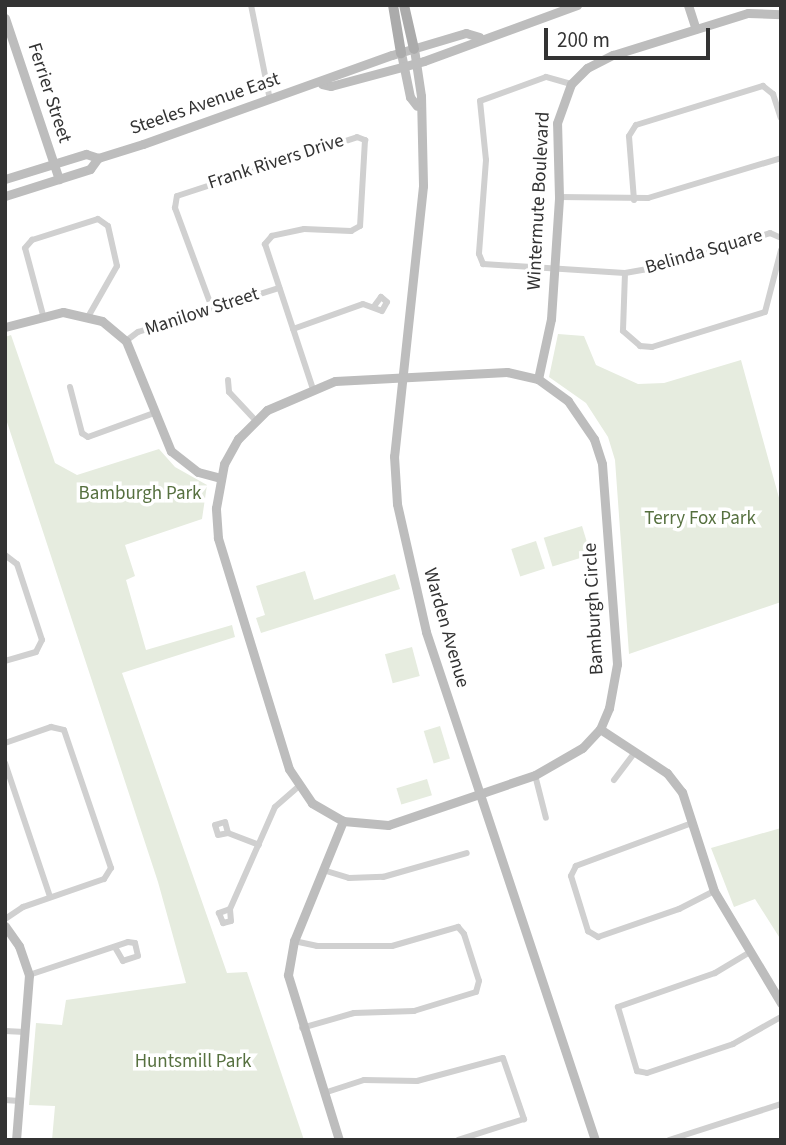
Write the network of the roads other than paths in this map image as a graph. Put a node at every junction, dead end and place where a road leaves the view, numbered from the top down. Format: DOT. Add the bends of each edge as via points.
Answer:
graph roads {
  1 [pos="251,5"];
  2 [pos="393,5"];
  3 [pos="404,5"];
  4 [pos="577,5"];
  5 [pos="688,5"];
  6 [pos="781,14"];
  7 [pos="5,18"];
  8 [pos="696,29"];
  9 [pos="479,37"];
  10 [pos="414,49"];
  11 [pos="401,53"];
  12 [pos="416,63"];
  13 [pos="404,66"];
  14 [pos="322,84"];
  15 [pos="571,84"];
  16 [pos="270,100"];
  17 [pos="418,106"];
  18 [pos="781,118"];
  19 [pos="98,158"];
  20 [pos="781,158"];
  21 [pos="54,164"];
  22 [pos="59,179"];
  23 [pos="5,180"];
  24 [pos="5,196"];
  25 [pos="559,197"];
  26 [pos="634,200"];
  27 [pos="781,238"];
  28 [pos="781,250"];
  29 [pos="554,269"];
  30 [pos="625,273"];
  31 [pos="279,288"];
  32 [pos="375,305"];
  33 [pos="212,308"];
  34 [pos="43,315"];
  35 [pos="89,315"];
  36 [pos="5,327"];
  37 [pos="293,329"];
  38 [pos="126,341"];
  39 [pos="403,374"];
  40 [pos="538,379"];
  41 [pos="228,380"];
  42 [pos="70,387"];
  43 [pos="313,389"];
  44 [pos="154,413"];
  45 [pos="255,420"];
  46 [pos="220,478"];
  47 [pos="5,555"];
  48 [pos="5,661"];
  49 [pos="600,729"];
  50 [pos="5,743"];
  51 [pos="635,752"];
  52 [pos="5,763"];
  53 [pos="535,775"];
  54 [pos="614,780"];
  55 [pos="298,787"];
  56 [pos="479,794"];
  57 [pos="546,818"];
  58 [pos="343,821"];
  59 [pos="692,823"];
  60 [pos="228,833"];
  61 [pos="259,845"];
  62 [pos="467,853"];
  63 [pos="323,870"];
  64 [pos="714,891"];
  65 [pos="50,897"];
  66 [pos="230,909"];
  67 [pos="5,919"];
  68 [pos="5,926"];
  69 [pos="294,941"];
  70 [pos="115,947"];
  71 [pos="750,952"];
  72 [pos="29,975"];
  73 [pos="781,1003"];
  74 [pos="781,1017"];
  75 [pos="302,1028"];
  76 [pos="5,1031"];
  77 [pos="26,1032"];
  78 [pos="324,1093"];
  79 [pos="5,1100"];
  80 [pos="19,1101"];
  81 [pos="781,1104"];
  82 [pos="16,1140"];
  83 [pos="339,1140"];
  84 [pos="458,1140"];
  85 [pos="594,1140"];
  86 [pos="669,1140"];
  1 -- 16 [label="street"];
  2 -- 11 [label="main road, Warden Avenue"];
  3 -- 10 [label="main road, Warden Avenue"];
  4 -- 9 [label="street, Steeles Avenue East"];
  5 -- 8 [label="street"];
  6 -- 8 [label="street" via="748,13"];
  7 -- 21 [label="street, Ferrier Street"];
  8 -- 15 [label="street" via="605,58"];
  9 -- 10 [label="street, Steeles Avenue East" via="466,33"];
  9 -- 12 [label="street, Steeles Avenue East" via="469,46"];
  10 -- 11 [label="street, Steeles Avenue East"];
  10 -- 12 [label="street, Warden Avenue"];
  11 -- 13 [label="street, Warden Avenue"];
  11 -- 14 [label="street, Steeles Avenue East" via="342,71"];
  12 -- 13 [label="street, Steeles Avenue East"];
  12 -- 17 [label="street, Warden Avenue"];
  13 -- 14 [label="street, Steeles Avenue East" via="331,86"];
  13 -- 17 [label="street, Warden Avenue" via="410,97"];
  14 -- 16 [label="street, Steeles Avenue East"];
  15 -- 25 [label="street, Wintermute Boulevard" via="557,123"];
  15 -- 29 [label="street, Belinda Square" via="542,78 489,94 478,105 486,172 480,260 490,267"];
  16 -- 19 [label="street, Steeles Avenue East"];
  17 -- 39 [label="street, Warden Avenue" via="421,213"];
  18 -- 26 [label="street" via="772,94 762,86 636,125 629,136"];
  19 -- 21 [label="street, Steeles Avenue East" via="86,155"];
  19 -- 22 [label="street, Steeles Avenue East" via="90,169"];
  20 -- 26 [label="street"];
  21 -- 22 [label="street, Ferrier Street"];
  21 -- 23 [label="street, Steeles Avenue East"];
  22 -- 24 [label="street, Steeles Avenue East"];
  25 -- 26 [label="street"];
  25 -- 29 [label="street, Wintermute Boulevard"];
  27 -- 30 [label="street, Belinda Square" via="770,233 670,265"];
  28 -- 30 [label="street, Belinda Square" via="765,312 652,347 639,346 623,331"];
  29 -- 30 [label="street, Belinda Square"];
  29 -- 40 [label="street, Wintermute Boulevard" via="548,345"];
  31 -- 33 [label="street, Manilow Street"];
  31 -- 33 [label="street, Frank Rivers Drive" via="265,247 269,237 304,229 351,231 360,226 365,141 357,137 177,197 175,208"];
  31 -- 37 [label="street, Frank Rivers Drive"];
  32 -- 37 [label="street" via="355,306"];
  33 -- 38 [label="street, Manilow Street" via="138,332"];
  34 -- 35 [label="street"];
  34 -- 35 [label="street" via="25,248 32,240 99,219 108,226 117,266"];
  34 -- 36 [label="street"];
  35 -- 38 [label="street"];
  37 -- 43 [label="street, Frank Rivers Drive"];
  38 -- 44 [label="street"];
  39 -- 40 [label="street, Bamburgh Circle" via="507,372"];
  39 -- 43 [label="street, Bamburgh Circle" via="351,378"];
  39 -- 56 [label="street, Warden Avenue" via="394,456 397,504 426,632"];
  40 -- 49 [label="street, Bamburgh Circle" via="568,401 593,436 602,464 617,664 613,698"];
  41 -- 45 [label="street" via="229,392"];
  42 -- 44 [label="street" via="82,433 88,437"];
  43 -- 45 [label="street, Bamburgh Circle" via="278,402"];
  44 -- 46 [label="street" via="165,441 180,460 198,472"];
  45 -- 46 [label="street, Bamburgh Circle" via="233,447"];
  46 -- 55 [label="street, Bamburgh Circle" via="215,509 218,538"];
  47 -- 48 [label="street" via="17,564 42,639 36,652"];
  49 -- 51 [label="street"];
  49 -- 53 [label="street, Bamburgh Circle" via="566,760"];
  50 -- 65 [label="street" via="51,727 64,730 109,860 107,877"];
  51 -- 54 [label="street"];
  51 -- 59 [label="street" via="673,780"];
  52 -- 65 [label="street"];
  53 -- 56 [label="street, Bamburgh Circle"];
  53 -- 57 [label="street"];
  55 -- 58 [label="street, Bamburgh Circle" via="322,812"];
  55 -- 61 [label="street" via="277,804"];
  56 -- 58 [label="street, Bamburgh Circle" via="388,825"];
  56 -- 85 [label="street, Warden Avenue"];
  58 -- 63 [label="street"];
  59 -- 64 [label="street"];
  59 -- 64 [label="street" via="576,866 571,876 588,932 598,937 680,909"];
  60 -- 61 [label="street"];
  61 -- 66 [label="street"];
  62 -- 63 [label="street" via="383,877 349,878"];
  63 -- 69 [label="street"];
  64 -- 71 [label="street"];
  65 -- 67 [label="street" via="19,908"];
  68 -- 72 [label="street" via="19,946"];
  69 -- 75 [label="street" via="288,975"];
  69 -- 75 [label="street" via="317,946 392,946 458,928 479,981 476,992 414,1011 340,1015"];
  70 -- 72 [label="street"];
  71 -- 73 [label="street"];
  71 -- 74 [label="street" via="715,973 618,1007 637,1071 647,1073 733,1044"];
  72 -- 77 [label="street"];
  75 -- 78 [label="street"];
  76 -- 77 [label="street"];
  77 -- 80 [label="street"];
  78 -- 83 [label="street"];
  78 -- 84 [label="street" via="364,1080 417,1081 503,1058 524,1119"];
  79 -- 80 [label="street"];
  80 -- 82 [label="street"];
  81 -- 86 [label="street"];
}
